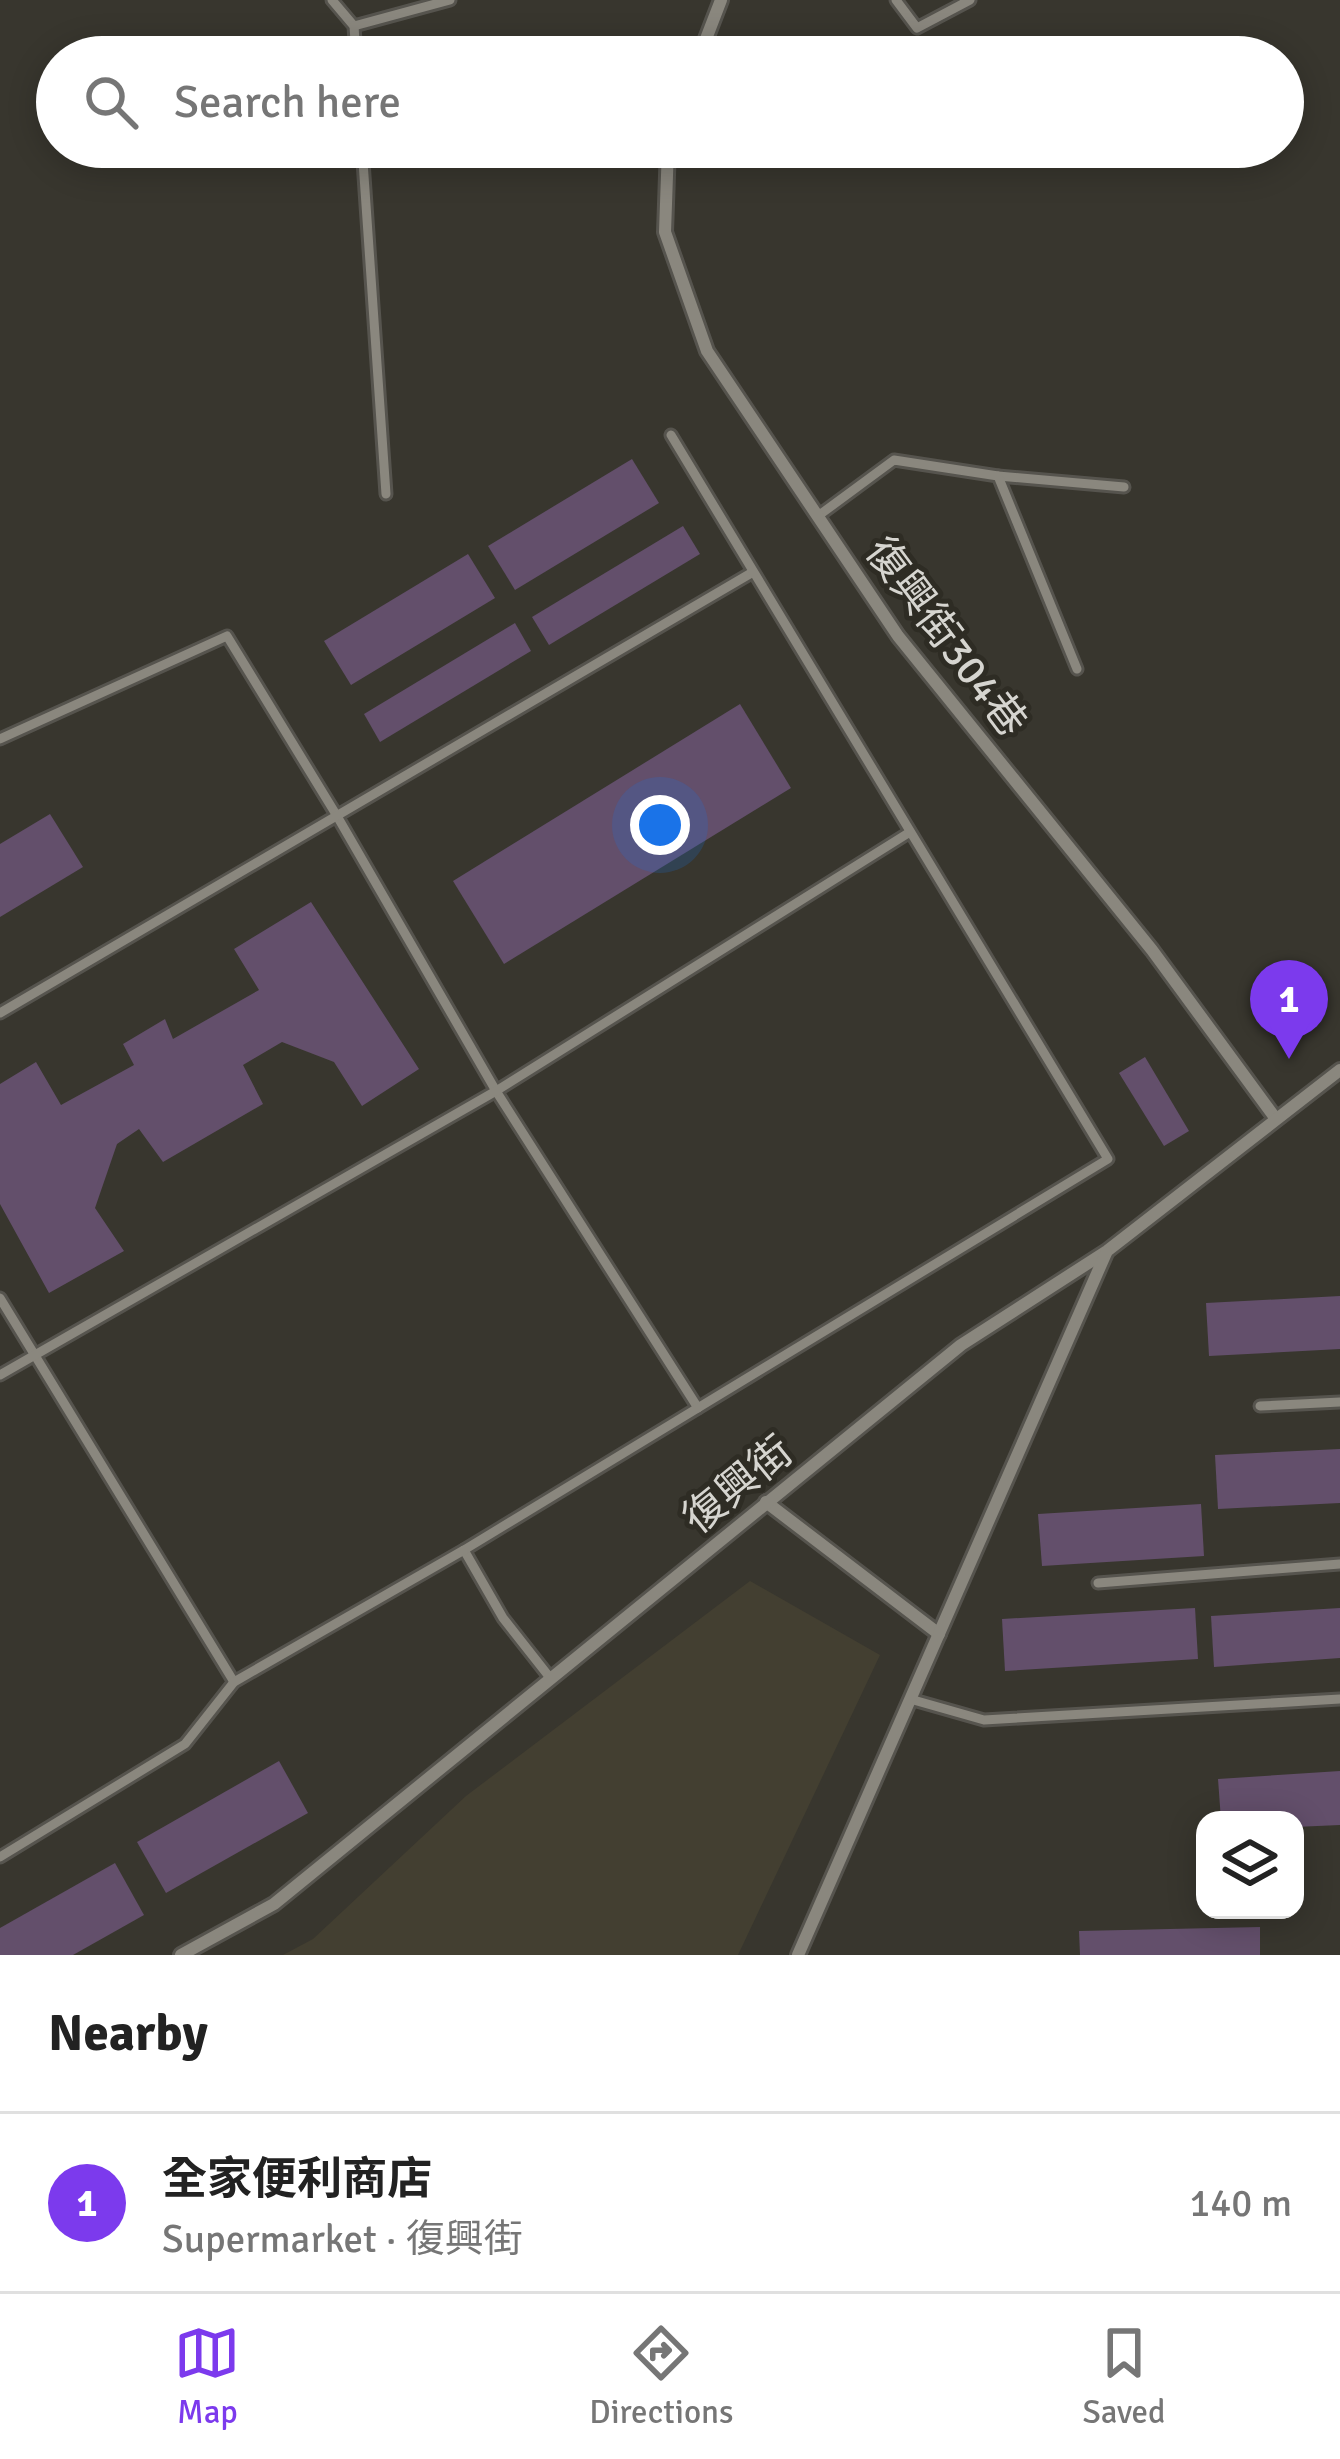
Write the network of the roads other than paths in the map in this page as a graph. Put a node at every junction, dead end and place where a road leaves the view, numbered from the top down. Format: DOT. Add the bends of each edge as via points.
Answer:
graph roads {
  1 [pos="332,0"];
  2 [pos="450,0"];
  3 [pos="721,0"];
  4 [pos="896,0"];
  5 [pos="970,0"];
  6 [pos="354,26"];
  7 [pos="355,36"];
  8 [pos="707,36"];
  9 [pos="363,168"];
  10 [pos="667,168"];
  11 [pos="671,435"];
  12 [pos="998,476"];
  13 [pos="1124,487"];
  14 [pos="386,494"];
  15 [pos="818,516"];
  16 [pos="753,572"];
  17 [pos="1077,669"];
  18 [pos="0,739"];
  19 [pos="337,816"];
  20 [pos="910,832"];
  21 [pos="0,1013"];
  22 [pos="1340,1070"];
  23 [pos="496,1090"];
  24 [pos="1276,1119"];
  25 [pos="1107,1251"];
  26 [pos="0,1298"];
  27 [pos="35,1356"];
  28 [pos="0,1375"];
  29 [pos="1340,1402"];
  30 [pos="1260,1406"];
  31 [pos="698,1408"];
  32 [pos="766,1502"];
  33 [pos="464,1550"];
  34 [pos="1340,1564"];
  35 [pos="1098,1583"];
  36 [pos="939,1634"];
  37 [pos="551,1679"];
  38 [pos="234,1682"];
  39 [pos="910,1699"];
  40 [pos="1340,1699"];
  41 [pos="0,1856"];
  42 [pos="181,1955"];
  43 [pos="798,1955"];
  1 -- 6 [label="lane"];
  2 -- 6 [label="lane"];
  3 -- 8 [label="street"];
  4 -- 5 [label="lane" via="917,28"];
  6 -- 7 [label="lane"];
  9 -- 14 [label="lane"];
  10 -- 15 [label="street, 復興街304巷" via="665,232 707,351"];
  11 -- 16 [label="lane"];
  12 -- 13 [label="lane"];
  12 -- 15 [label="lane" via="894,460"];
  12 -- 17 [label="lane"];
  15 -- 24 [label="street, 復興街304巷" via="898,636 1153,950"];
  16 -- 19 [label="lane"];
  16 -- 20 [label="lane"];
  18 -- 19 [label="lane" via="226,636"];
  19 -- 21 [label="lane"];
  19 -- 23 [label="lane"];
  20 -- 23 [label="lane"];
  20 -- 31 [label="lane" via="1108,1159"];
  22 -- 24 [label="street, 復興街"];
  23 -- 27 [label="lane"];
  23 -- 31 [label="lane"];
  24 -- 25 [label="street, 復興街"];
  25 -- 32 [label="street, 復興街" via="961,1345"];
  25 -- 36 [label="street"];
  26 -- 27 [label="lane"];
  27 -- 28 [label="lane"];
  27 -- 38 [label="lane"];
  29 -- 30 [label="lane"];
  31 -- 33 [label="lane"];
  32 -- 36 [label="street"];
  32 -- 37 [label="street, 復興街"];
  33 -- 37 [label="lane"];
  33 -- 38 [label="lane"];
  34 -- 35 [label="lane"];
  36 -- 39 [label="street"];
  37 -- 42 [label="street, 復興街" via="274,1904"];
  38 -- 41 [label="lane" via="185,1744"];
  39 -- 40 [label="lane" via="984,1720"];
  39 -- 43 [label="street"];
}
